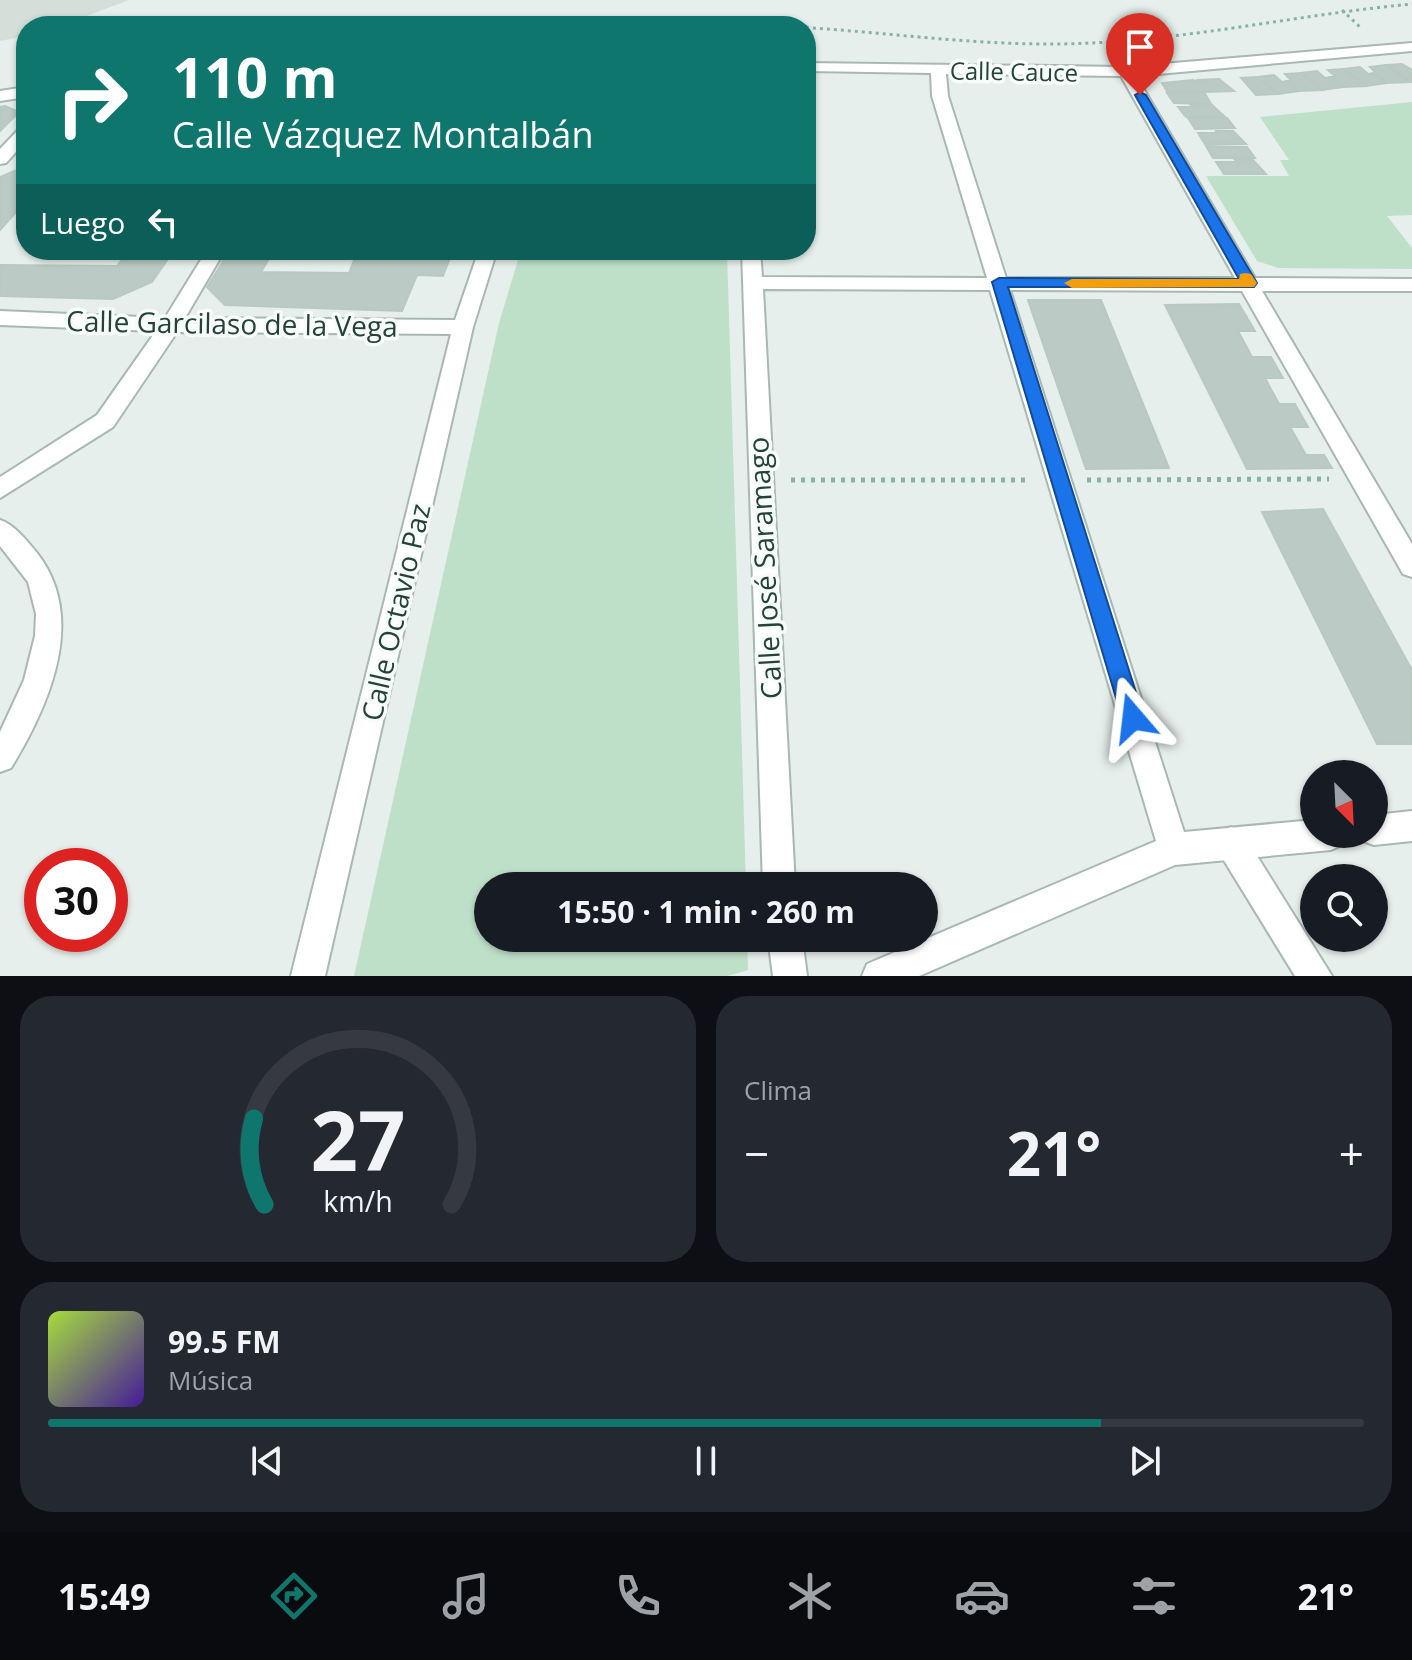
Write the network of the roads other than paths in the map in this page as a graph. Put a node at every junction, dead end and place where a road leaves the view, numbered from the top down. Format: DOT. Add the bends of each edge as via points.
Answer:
graph roads {
  1 [pos="1412,47"];
  2 [pos="816,67"];
  3 [pos="938,70"];
  4 [pos="1126,72"];
  5 [pos="210,260"];
  6 [pos="485,260"];
  7 [pos="751,260"];
  8 [pos="999,282"];
  9 [pos="751,283"];
  10 [pos="1249,283"];
  11 [pos="1412,285"];
  12 [pos="0,318"];
  13 [pos="171,325"];
  14 [pos="463,327"];
  15 [pos="0,489"];
  16 [pos="0,530"];
  17 [pos="1412,567"];
  18 [pos="0,758"];
  19 [pos="1412,826"];
  20 [pos="1388,829"];
  21 [pos="1300,837"];
  22 [pos="1231,843"];
  23 [pos="1174,849"];
  24 [pos="778,872"];
  25 [pos="787,952"];
  26 [pos="308,976"];
  27 [pos="790,976"];
  28 [pos="879,976"];
  29 [pos="1315,976"];
  1 -- 4 [label="street, Calle Cauce"];
  2 -- 3 [label="street, Calle Cauce"];
  3 -- 4 [label="street, Calle Cauce"];
  3 -- 8 [label="street" via="940,96"];
  4 -- 10 [label="street"];
  5 -- 13 [label="street"];
  6 -- 14 [label="street, Calle Octavio Paz"];
  7 -- 9 [label="street, Calle José Saramago"];
  8 -- 9 [label="street"];
  8 -- 10 [label="street"];
  8 -- 23 [label="street"];
  9 -- 24 [label="street, Calle José Saramago"];
  10 -- 11 [label="street"];
  10 -- 17 [label="street"];
  12 -- 13 [label="street, Calle Garcilaso de la Vega"];
  13 -- 14 [label="street, Calle Garcilaso de la Vega"];
  13 -- 15 [label="street" via="105,421"];
  14 -- 26 [label="street, Calle Octavio Paz"];
  16 -- 18 [label="street" via="22,552 46,593 49,629 37,684"];
  19 -- 20 [label="street"];
  21 -- 22 [label="street"];
  22 -- 23 [label="street"];
  22 -- 29 [label="street"];
  23 -- 28 [label="street"];
  25 -- 27 [label="street"];
}
